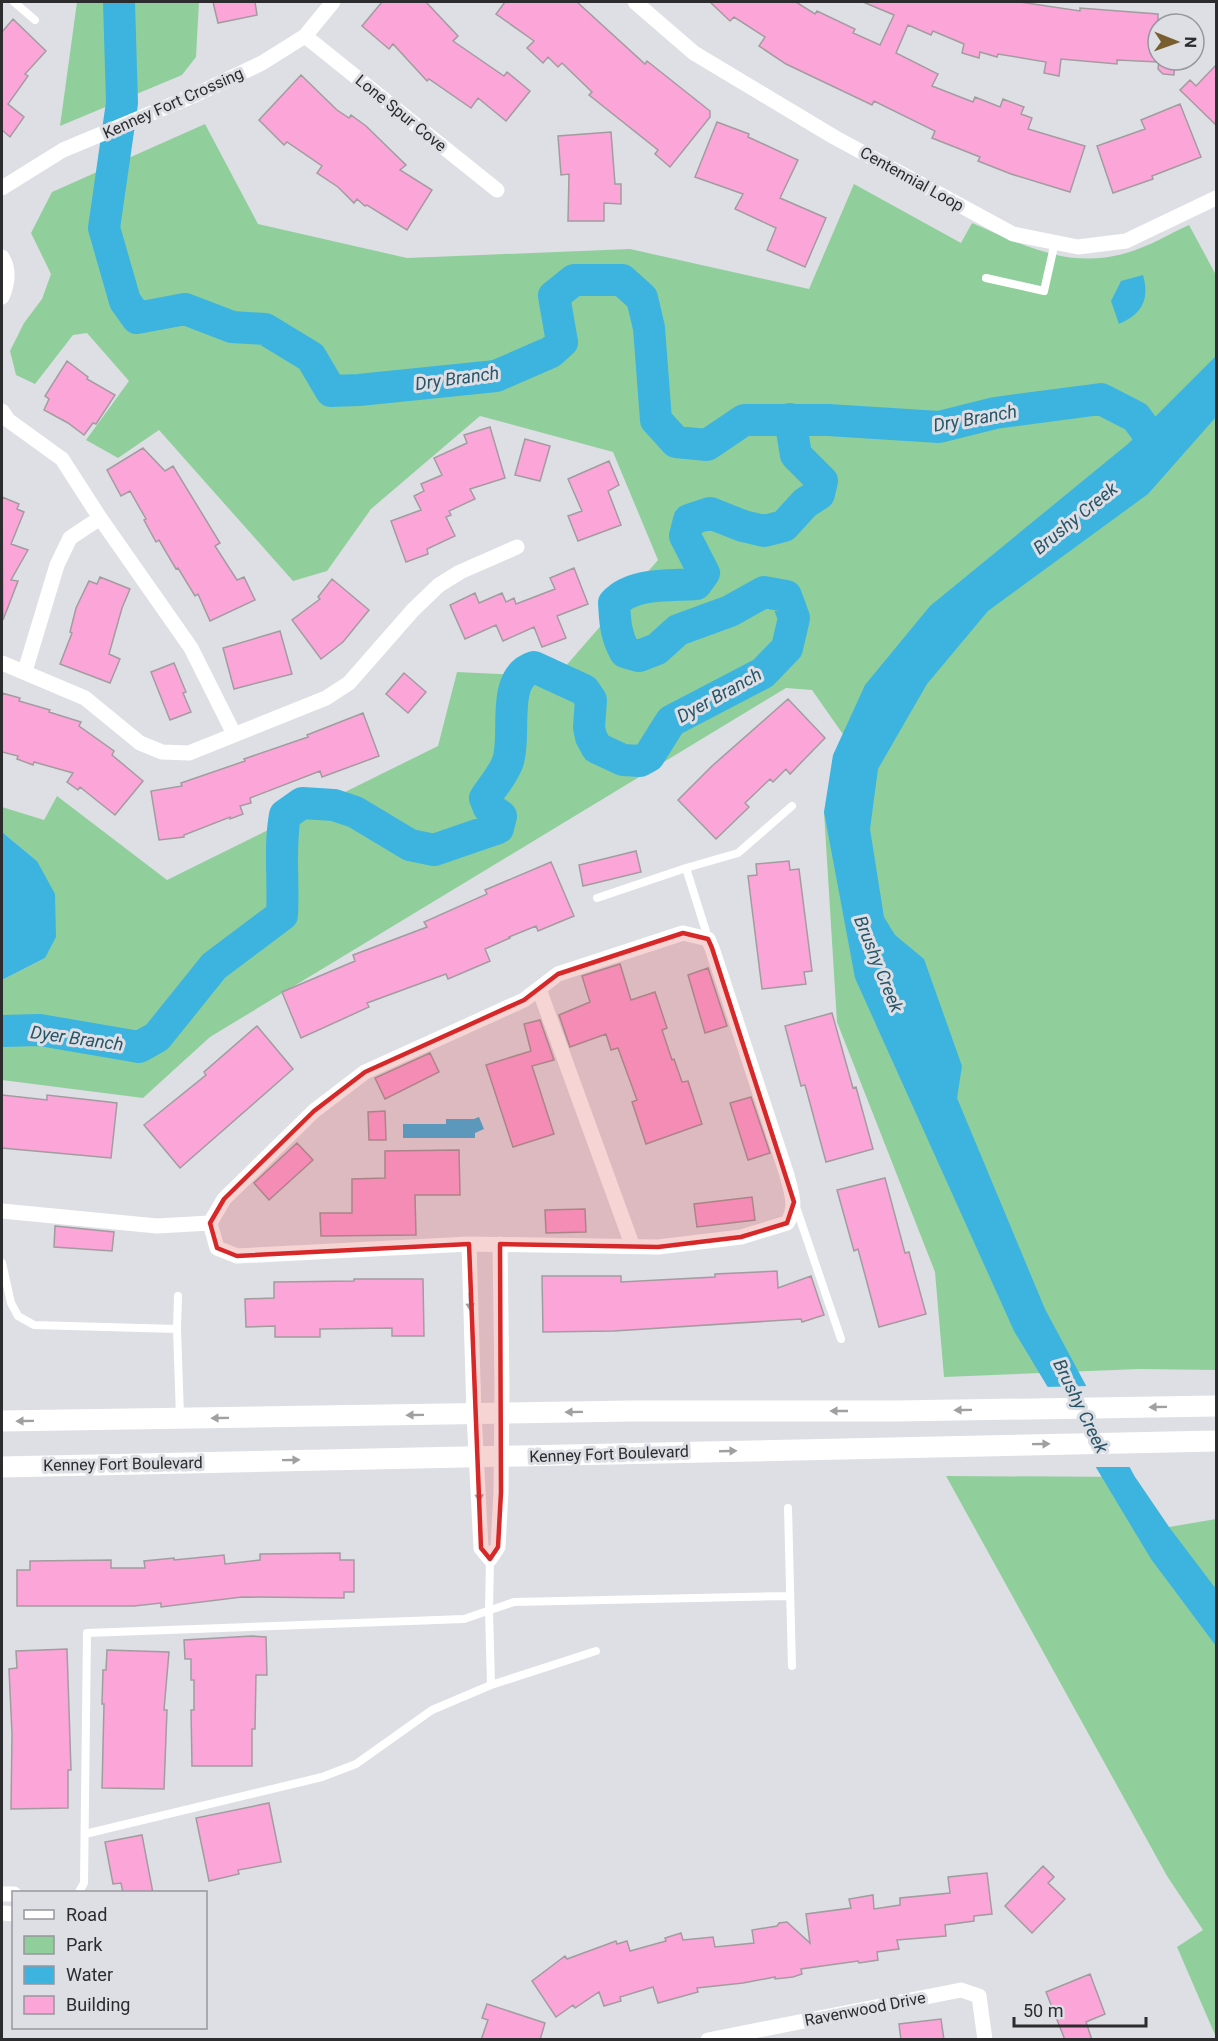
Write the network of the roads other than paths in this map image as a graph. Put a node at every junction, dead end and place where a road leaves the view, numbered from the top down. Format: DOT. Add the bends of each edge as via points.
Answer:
graph roads {
  1 [pos="14,2"];
  2 [pos="333,2"];
  3 [pos="635,2"];
  4 [pos="35,20"];
  5 [pos="305,36"];
  6 [pos="2,188"];
  7 [pos="497,190"];
  8 [pos="1216,198"];
  9 [pos="1055,242"];
  10 [pos="2,257"];
  11 [pos="986,278"];
  12 [pos="2,297"];
  13 [pos="2,411"];
  14 [pos="100,518"];
  15 [pos="516,548"];
  16 [pos="2,663"];
  17 [pos="25,671"];
  18 [pos="234,734"];
  19 [pos="792,806"];
  20 [pos="686,868"];
  21 [pos="597,898"];
  22 [pos="708,939"];
  23 [pos="539,988"];
  24 [pos="794,1202"];
  25 [pos="6,1211"];
  26 [pos="210,1223"];
  27 [pos="469,1244"];
  28 [pos="500,1244"];
  29 [pos="633,1246"];
  30 [pos="2,1263"];
  31 [pos="178,1296"];
  32 [pos="177,1329"];
  33 [pos="841,1339"];
  34 [pos="1216,1406"];
  35 [pos="474,1414"];
  36 [pos="502,1414"];
  37 [pos="180,1419"];
  38 [pos="2,1421"];
  39 [pos="1216,1441"];
  40 [pos="476,1458"];
  41 [pos="501,1458"];
  42 [pos="2,1467"];
  43 [pos="788,1508"];
  44 [pos="490,1559"];
  45 [pos="790,1596"];
  46 [pos="489,1610"];
  47 [pos="596,1651"];
  48 [pos="792,1666"];
  49 [pos="491,1685"];
  50 [pos="85,1833"];
  51 [pos="80,1891"];
  52 [pos="708,2040"];
  53 [pos="985,2040"];
  1 -- 4 [label="lane"];
  2 -- 5 [label="street, Kenney Fort Crossing"];
  3 -- 9 [label="street, Centennial Loop" via="693,53 834,137 1013,234"];
  5 -- 6 [label="street, Kenney Fort Crossing" via="262,63 195,95 63,150"];
  5 -- 7 [label="street, Lone Spur Cove"];
  8 -- 9 [label="street, Centennial Loop" via="1126,241 1078,247"];
  9 -- 11 [label="lane" via="1044,291"];
  10 -- 12 [label="street" via="8,277"];
  13 -- 14 [label="street" via="8,420 62,459"];
  14 -- 17 [label="street" via="70,538 57,566"];
  14 -- 18 [label="street" via="191,648"];
  15 -- 18 [label="street" via="439,585 349,683 326,698"];
  16 -- 17 [label="street"];
  17 -- 18 [label="street" via="85,698 140,743 162,752 189,753"];
  19 -- 20 [label="lane" via="738,853"];
  20 -- 21 [label="lane"];
  20 -- 22 [label="lane"];
  22 -- 23 [label="street" via="683,933 558,974"];
  22 -- 24 [label="street"];
  23 -- 26 [label="street" via="524,1000 366,1072 314,1111 224,1199"];
  23 -- 29 [label="street"];
  24 -- 29 [label="street" via="787,1223 741,1237 658,1247"];
  24 -- 33 [label="lane"];
  25 -- 26 [label="street" via="157,1226"];
  26 -- 27 [label="street" via="217,1248 237,1256"];
  27 -- 28 [label="street"];
  27 -- 35 [label="street, one-way"];
  28 -- 29 [label="street"];
  28 -- 36 [label="street"];
  30 -- 32 [label="lane" via="11,1303 18,1316 34,1325"];
  31 -- 32 [label="lane"];
  32 -- 37 [label="lane"];
  34 -- 36 [label="main road, one-way"];
  35 -- 36 [label="main road"];
  35 -- 37 [label="main road, one-way"];
  35 -- 40 [label="street"];
  36 -- 41 [label="street"];
  37 -- 38 [label="main road, one-way"];
  41 -- 39 [label="main road, Kenney Fort Boulevard, one-way"];
  40 -- 41 [label="main road, Kenney Fort Boulevard"];
  42 -- 40 [label="main road, Kenney Fort Boulevard, one-way"];
  40 -- 44 [label="street, one-way" via="481,1548"];
  41 -- 44 [label="street" via="498,1547"];
  43 -- 45 [label="lane"];
  44 -- 46 [label="lane"];
  45 -- 46 [label="lane" via="514,1602"];
  45 -- 48 [label="lane"];
  46 -- 49 [label="lane"];
  46 -- 50 [label="lane" via="464,1619 87,1633"];
  47 -- 49 [label="lane"];
  49 -- 50 [label="lane" via="432,1710 356,1764 322,1777"];
  50 -- 51 [label="lane" via="84,1883"];
  52 -- 53 [label="street, Ravenwood Drive" via="961,1990 979,1996"];
}
